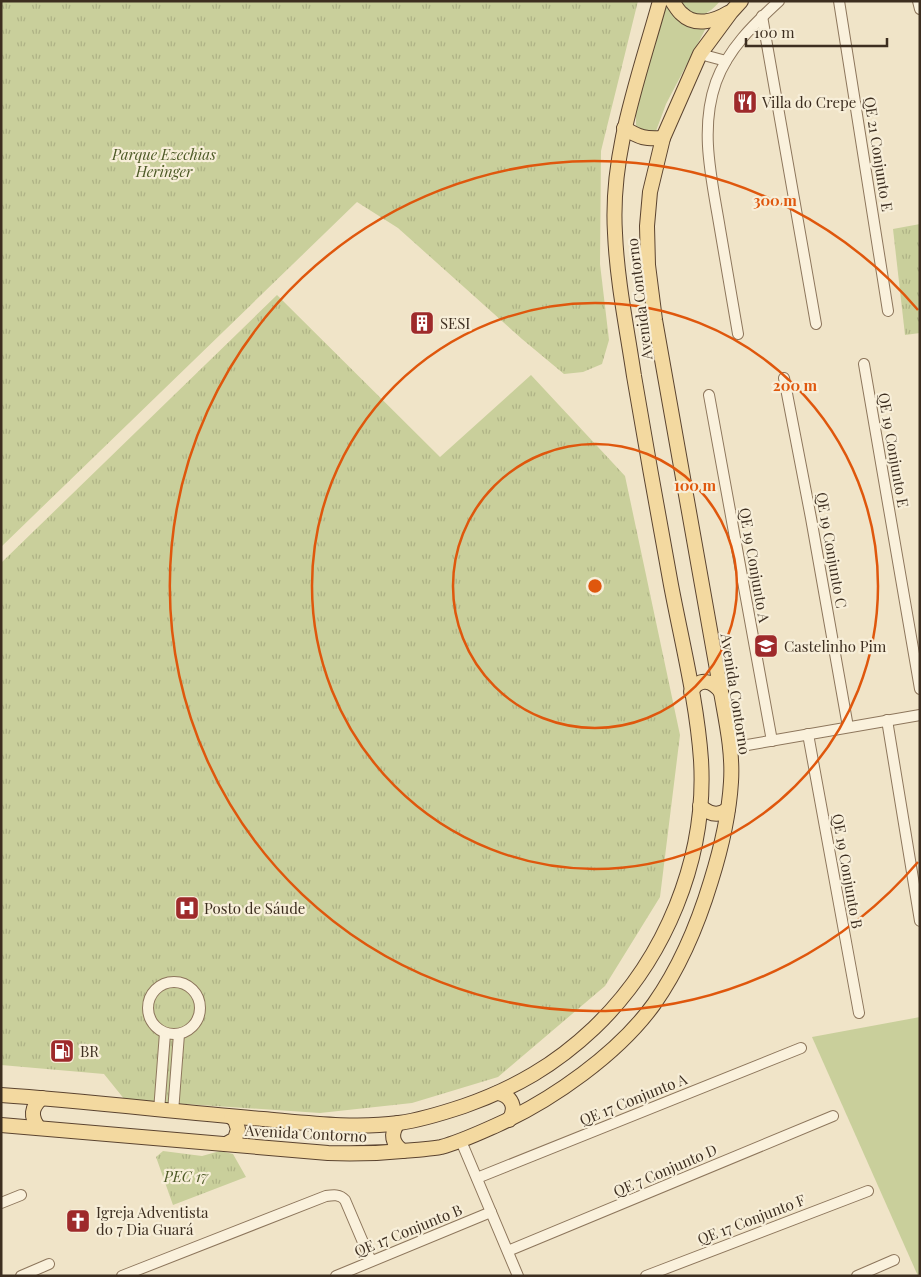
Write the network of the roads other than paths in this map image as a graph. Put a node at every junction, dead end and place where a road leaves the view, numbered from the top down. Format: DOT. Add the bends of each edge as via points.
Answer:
graph roads {
  1 [pos="660,1"];
  2 [pos="672,1"];
  3 [pos="741,1"];
  4 [pos="779,1"];
  5 [pos="839,1"];
  6 [pos="918,1"];
  7 [pos="920,9"];
  8 [pos="731,12"];
  9 [pos="762,16"];
  10 [pos="700,54"];
  11 [pos="726,61"];
  12 [pos="624,128"];
  13 [pos="663,138"];
  14 [pos="888,311"];
  15 [pos="816,324"];
  16 [pos="738,334"];
  17 [pos="864,364"];
  18 [pos="784,378"];
  19 [pos="709,395"];
  20 [pos="920,689"];
  21 [pos="691,692"];
  22 [pos="721,692"];
  23 [pos="920,715"];
  24 [pos="887,720"];
  25 [pos="848,727"];
  26 [pos="808,734"];
  27 [pos="772,741"];
  28 [pos="730,748"];
  29 [pos="700,806"];
  30 [pos="728,809"];
  31 [pos="920,921"];
  32 [pos="859,1012"];
  33 [pos="165,1033"];
  34 [pos="179,1034"];
  35 [pos="801,1048"];
  36 [pos="498,1093"];
  37 [pos="1,1095"];
  38 [pos="42,1098"];
  39 [pos="158,1111"];
  40 [pos="173,1112"];
  41 [pos="833,1116"];
  42 [pos="231,1117"];
  43 [pos="508,1120"];
  44 [pos="398,1124"];
  45 [pos="1,1125"];
  46 [pos="39,1128"];
  47 [pos="461,1141"];
  48 [pos="226,1144"];
  49 [pos="403,1152"];
  50 [pos="477,1178"];
  51 [pos="868,1191"];
  52 [pos="21,1195"];
  53 [pos="1,1203"];
  54 [pos="491,1212"];
  55 [pos="508,1251"];
  56 [pos="894,1260"];
  57 [pos="371,1261"];
  58 [pos="49,1264"];
  59 [pos="21,1276"];
  60 [pos="122,1276"];
  61 [pos="336,1276"];
  62 [pos="518,1276"];
  63 [pos="646,1276"];
  64 [pos="857,1276"];
  1 -- 12 [label="main road, Avenida Contorno"];
  2 -- 8 [label="main road" via="682,15 697,21 713,21"];
  3 -- 8 [label="main road, Avenida Contorno"];
  4 -- 9 [label="street"];
  5 -- 14 [label="street, QE 21 Conjunto E"];
  6 -- 7 [label="street"];
  8 -- 10 [label="main road, Avenida Contorno"];
  9 -- 11 [label="street"];
  9 -- 15 [label="street"];
  10 -- 11 [label="street"];
  10 -- 13 [label="main road, Avenida Contorno"];
  11 -- 16 [label="street" via="711,99 707,127 708,159"];
  12 -- 13 [label="main road" via="639,137"];
  12 -- 21 [label="main road, Avenida Contorno" via="615,193 619,275"];
  13 -- 22 [label="main road, Avenida Contorno" via="650,192 646,226 648,265"];
  17 -- 20 [label="street, QE 19 Conjunto E"];
  18 -- 25 [label="street, QE 19 Conjunto C"];
  19 -- 27 [label="street, QE 19 Conjunto A"];
  21 -- 22 [label="main road" via="699,682 706,681 712,682"];
  21 -- 29 [label="main road, Avenida Contorno" via="701,756"];
  22 -- 28 [label="main road, Avenida Contorno"];
  23 -- 24 [label="street"];
  24 -- 25 [label="street"];
  24 -- 31 [label="street"];
  25 -- 26 [label="street"];
  26 -- 27 [label="street"];
  26 -- 32 [label="street, QE 19 Conjunto B"];
  27 -- 28 [label="street"];
  28 -- 30 [label="main road, Avenida Contorno"];
  29 -- 30 [label="main road" via="710,814"];
  29 -- 36 [label="main road, Avenida Contorno" via="682,892 664,935 648,961 615,1005 580,1040 555,1062"];
  30 -- 43 [label="main road, Avenida Contorno" via="703,906 687,944 654,1003 636,1025 589,1068 538,1105"];
  33 -- 34 [label="street"];
  33 -- 34 [label="street" via="152,1022 148,1006 154,990 169,982 177,982 192,988 200,1003 197,1020"];
  33 -- 39 [label="street"];
  34 -- 40 [label="street"];
  35 -- 50 [label="street, QE 17 Conjunto A"];
  36 -- 43 [label="main road" via="512,1102"];
  36 -- 44 [label="main road, Avenida Contorno" via="446,1112"];
  37 -- 38 [label="main road, Avenida Contorno"];
  38 -- 39 [label="main road, Avenida Contorno"];
  38 -- 46 [label="main road" via="36,1102 32,1116"];
  39 -- 40 [label="main road, Avenida Contorno"];
  40 -- 42 [label="main road, Avenida Contorno"];
  41 -- 55 [label="street, QE 7 Conjunto D"];
  42 -- 44 [label="main road, Avenida Contorno" via="322,1124"];
  42 -- 48 [label="main road" via="238,1124 238,1129 235,1139"];
  43 -- 47 [label="main road, Avenida Contorno"];
  44 -- 49 [label="main road" via="394,1129 394,1142"];
  45 -- 46 [label="main road, Avenida Contorno"];
  46 -- 48 [label="main road, Avenida Contorno"];
  47 -- 49 [label="main road, Avenida Contorno" via="440,1148"];
  47 -- 50 [label="street"];
  48 -- 49 [label="main road, Avenida Contorno" via="328,1153"];
  50 -- 54 [label="street"];
  51 -- 63 [label="street, QE 17 Conjunto F"];
  52 -- 53 [label="street"];
  54 -- 55 [label="street"];
  54 -- 57 [label="street, QE 17 Conjunto B"];
  55 -- 62 [label="street"];
  56 -- 64 [label="street"];
  57 -- 60 [label="street" via="345,1200 332,1195"];
  57 -- 61 [label="street, QE 17 Conjunto B"];
  58 -- 59 [label="street"];
}
